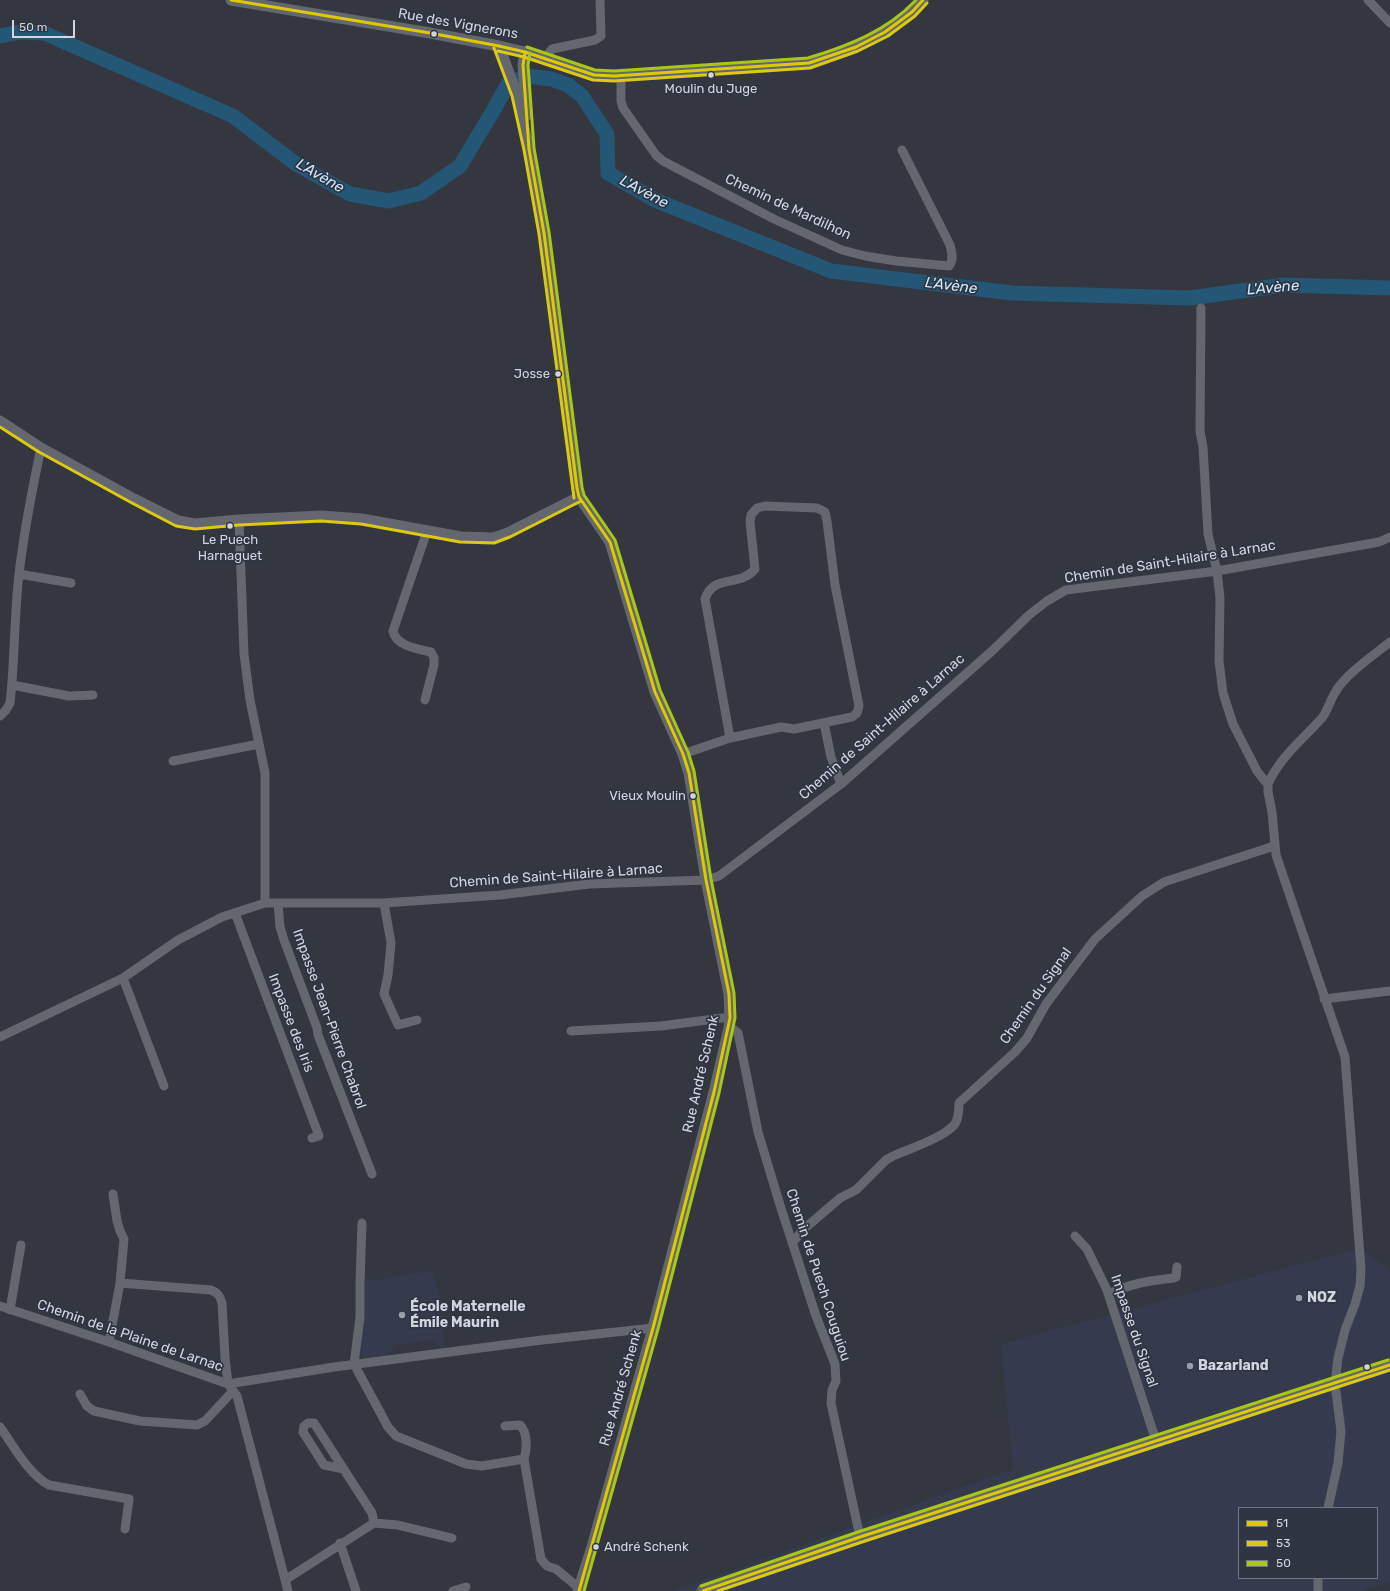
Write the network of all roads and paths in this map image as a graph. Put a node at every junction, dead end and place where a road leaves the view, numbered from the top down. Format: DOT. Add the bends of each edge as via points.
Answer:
graph roads {
  1 [pos="231,0"];
  2 [pos="600,0"];
  3 [pos="923,0"];
  4 [pos="1368,0"];
  5 [pos="1390,23"];
  6 [pos="499,46"];
  7 [pos="526,52"];
  8 [pos="545,58"];
  9 [pos="621,76"];
  10 [pos="521,94"];
  11 [pos="902,150"];
  12 [pos="1201,308"];
  13 [pos="0,421"];
  14 [pos="41,448"];
  15 [pos="579,497"];
  16 [pos="239,520"];
  17 [pos="427,531"];
  18 [pos="1390,537"];
  19 [pos="1217,571"];
  20 [pos="19,574"];
  21 [pos="71,583"];
  22 [pos="1390,642"];
  23 [pos="12,685"];
  24 [pos="93,695"];
  25 [pos="425,700"];
  26 [pos="0,716"];
  27 [pos="824,723"];
  28 [pos="730,738"];
  29 [pos="259,744"];
  30 [pos="683,754"];
  31 [pos="173,761"];
  32 [pos="841,784"];
  33 [pos="1268,784"];
  34 [pos="1274,846"];
  35 [pos="706,880"];
  36 [pos="265,903"];
  37 [pos="278,903"];
  38 [pos="384,903"];
  39 [pos="235,912"];
  40 [pos="123,978"];
  41 [pos="1390,991"];
  42 [pos="1324,999"];
  43 [pos="417,1020"];
  44 [pos="730,1023"];
  45 [pos="571,1031"];
  46 [pos="0,1037"];
  47 [pos="164,1086"];
  48 [pos="312,1138"];
  49 [pos="372,1174"];
  50 [pos="113,1194"];
  51 [pos="362,1223"];
  52 [pos="1075,1236"];
  53 [pos="792,1243"];
  54 [pos="21,1244"];
  55 [pos="1177,1268"];
  56 [pos="120,1283"];
  57 [pos="1108,1294"];
  58 [pos="0,1306"];
  59 [pos="10,1310"];
  60 [pos="653,1328"];
  61 [pos="109,1342"];
  62 [pos="354,1364"];
  63 [pos="1390,1365"];
  64 [pos="1335,1384"];
  65 [pos="231,1388"];
  66 [pos="80,1394"];
  67 [pos="505,1426"];
  68 [pos="0,1427"];
  69 [pos="1156,1441"];
  70 [pos="524,1459"];
  71 [pos="344,1469"];
  72 [pos="1328,1507"];
  73 [pos="374,1523"];
  74 [pos="125,1529"];
  75 [pos="860,1537"];
  76 [pos="452,1538"];
  77 [pos="340,1543"];
  78 [pos="1318,1579"];
  79 [pos="285,1580"];
  80 [pos="466,1587"];
  81 [pos="579,1590"];
  82 [pos="288,1591"];
  83 [pos="356,1591"];
  84 [pos="453,1591"];
  85 [pos="703,1591"];
  86 [pos="1318,1591"];
  1 -- 6 [label="street, Rue des Vignerons"];
  2 -- 8 [label="street" via="600,36 595,40 552,49"];
  3 -- 9 [label="street, Rue des Vignerons" via="903,21 885,32 838,55 809,63"];
  4 -- 5 [label="street"];
  6 -- 7 [label="street, Rue des Vignerons"];
  6 -- 10 [label="street, Rue André Schenk"];
  7 -- 8 [label="street, Rue des Vignerons"];
  7 -- 10 [label="street, Rue André Schenk"];
  8 -- 9 [label="street, Rue des Vignerons" via="594,75"];
  9 -- 11 [label="street, Chemin de Mardilhon" via="623,108 663,161 774,219 842,250 896,261 949,266 952,255 950,245"];
  10 -- 15 [label="street, Rue André Schenk" via="544,233"];
  12 -- 19 [label="street" via="1200,431 1208,534"];
  13 -- 14 [label="street"];
  14 -- 16 [label="street" via="178,521 195,524"];
  14 -- 20 [label="street" via="27,514"];
  15 -- 17 [label="street" via="494,538 462,538"];
  15 -- 30 [label="street, Rue André Schenk" via="610,542 656,692"];
  16 -- 17 [label="street" via="321,516 362,519"];
  16 -- 29 [label="street" via="244,654"];
  17 -- 25 [label="street" via="393,631 394,637 400,642 430,652 434,658"];
  18 -- 19 [label="street, Chemin de Saint-Hilaire à Larnac" via="1379,542"];
  19 -- 32 [label="street, Chemin de Saint-Hilaire à Larnac" via="1066,590 1029,615 992,651"];
  19 -- 33 [label="street" via="1220,598 1219,661 1223,693 1233,724 1257,771"];
  20 -- 21 [label="street"];
  20 -- 23 [label="street"];
  22 -- 33 [label="street" via="1341,684 1326,713 1290,751"];
  23 -- 24 [label="street" via="69,696"];
  23 -- 26 [label="street" via="10,703"];
  27 -- 28 [label="street" via="794,729 781,727"];
  27 -- 28 [label="street" via="852,717 857,713 859,706 835,585 825,512 817,508 765,506 757,508 751,515 755,569 750,576 713,586 705,599"];
  27 -- 32 [label="street" via="831,757"];
  28 -- 30 [label="street"];
  29 -- 31 [label="street"];
  29 -- 36 [label="street" via="265,773"];
  30 -- 35 [label="street, Rue André Schenk" via="689,773"];
  32 -- 35 [label="street, Chemin de Saint-Hilaire à Larnac" via="719,876"];
  33 -- 34 [label="street"];
  34 -- 42 [label="street"];
  34 -- 53 [label="street, Chemin du Signal" via="1164,882 1142,896 1095,939 1015,1052 959,1103 955,1124 945,1133 886,1160 856,1190 840,1198 804,1229"];
  35 -- 38 [label="street, Chemin de Saint-Hilaire à Larnac" via="589,884 500,895"];
  35 -- 44 [label="street, Rue André Schenk" via="729,994"];
  36 -- 37 [label="street, Chemin de Saint-Hilaire à Larnac"];
  36 -- 39 [label="street, Chemin de Saint-Hilaire à Larnac"];
  37 -- 38 [label="street, Chemin de Saint-Hilaire à Larnac"];
  37 -- 49 [label="street, Impasse Jean-Pierre Chabrol" via="284,940 318,1035 365,1142"];
  38 -- 43 [label="street" via="391,944 384,994 398,1025"];
  39 -- 40 [label="street, Chemin de Saint-Hilaire à Larnac" via="178,940"];
  39 -- 48 [label="street, Impasse des Iris" via="319,1136"];
  40 -- 46 [label="street, Chemin de Saint-Hilaire à Larnac"];
  40 -- 47 [label="street"];
  41 -- 42 [label="street"];
  42 -- 64 [label="street" via="1345,1057 1361,1269 1360,1286 1340,1346"];
  44 -- 45 [label="street" via="722,1018 661,1026"];
  44 -- 53 [label="street, Chemin de Puech Couguiou" via="738,1033 758,1132"];
  44 -- 60 [label="street, Rue André Schenk"];
  50 -- 56 [label="street" via="117,1221 124,1239"];
  51 -- 62 [label="street" via="360,1317"];
  52 -- 57 [label="street, Impasse du Signal" via="1087,1249"];
  53 -- 75 [label="street, Chemin de Puech Couguiou" via="835,1364 836,1381 831,1403"];
  54 -- 59 [label="street"];
  55 -- 57 [label="street" via="1174,1278 1145,1281"];
  56 -- 61 [label="street"];
  56 -- 65 [label="street" via="216,1292 222,1303 225,1357"];
  57 -- 69 [label="street, Impasse du Signal"];
  58 -- 59 [label="street, Chemin de la Plaine de Larnac"];
  59 -- 61 [label="street, Chemin de la Plaine de Larnac"];
  60 -- 62 [label="street"];
  60 -- 81 [label="street, Rue André Schenk"];
  61 -- 65 [label="street, Chemin de la Plaine de Larnac"];
  62 -- 65 [label="street"];
  62 -- 70 [label="street" via="393,1434 466,1464 482,1466"];
  63 -- 64 [label="main road"];
  64 -- 69 [label="main road"];
  64 -- 72 [label="street" via="1341,1431 1338,1463"];
  65 -- 66 [label="street" via="205,1421 197,1425 140,1421 94,1410 87,1406"];
  65 -- 79 [label="street, Chemin de la Plaine de Larnac" via="237,1396"];
  67 -- 70 [label="street" via="522,1426 526,1449"];
  68 -- 74 [label="street" via="41,1481 49,1485 129,1499"];
  69 -- 75 [label="main road"];
  70 -- 81 [label="street" via="540,1559 547,1566 556,1569"];
  71 -- 71 [label="street" via="314,1423 304,1426 303,1432 324,1464"];
  71 -- 73 [label="street" via="372,1512"];
  73 -- 76 [label="street" via="398,1525"];
  73 -- 77 [label="street"];
  75 -- 85 [label="main road"];
  77 -- 79 [label="street"];
  77 -- 83 [label="street"];
  78 -- 86 [label="street"];
  79 -- 82 [label="street, Chemin de la Plaine de Larnac"];
  80 -- 84 [label="street"];
}
